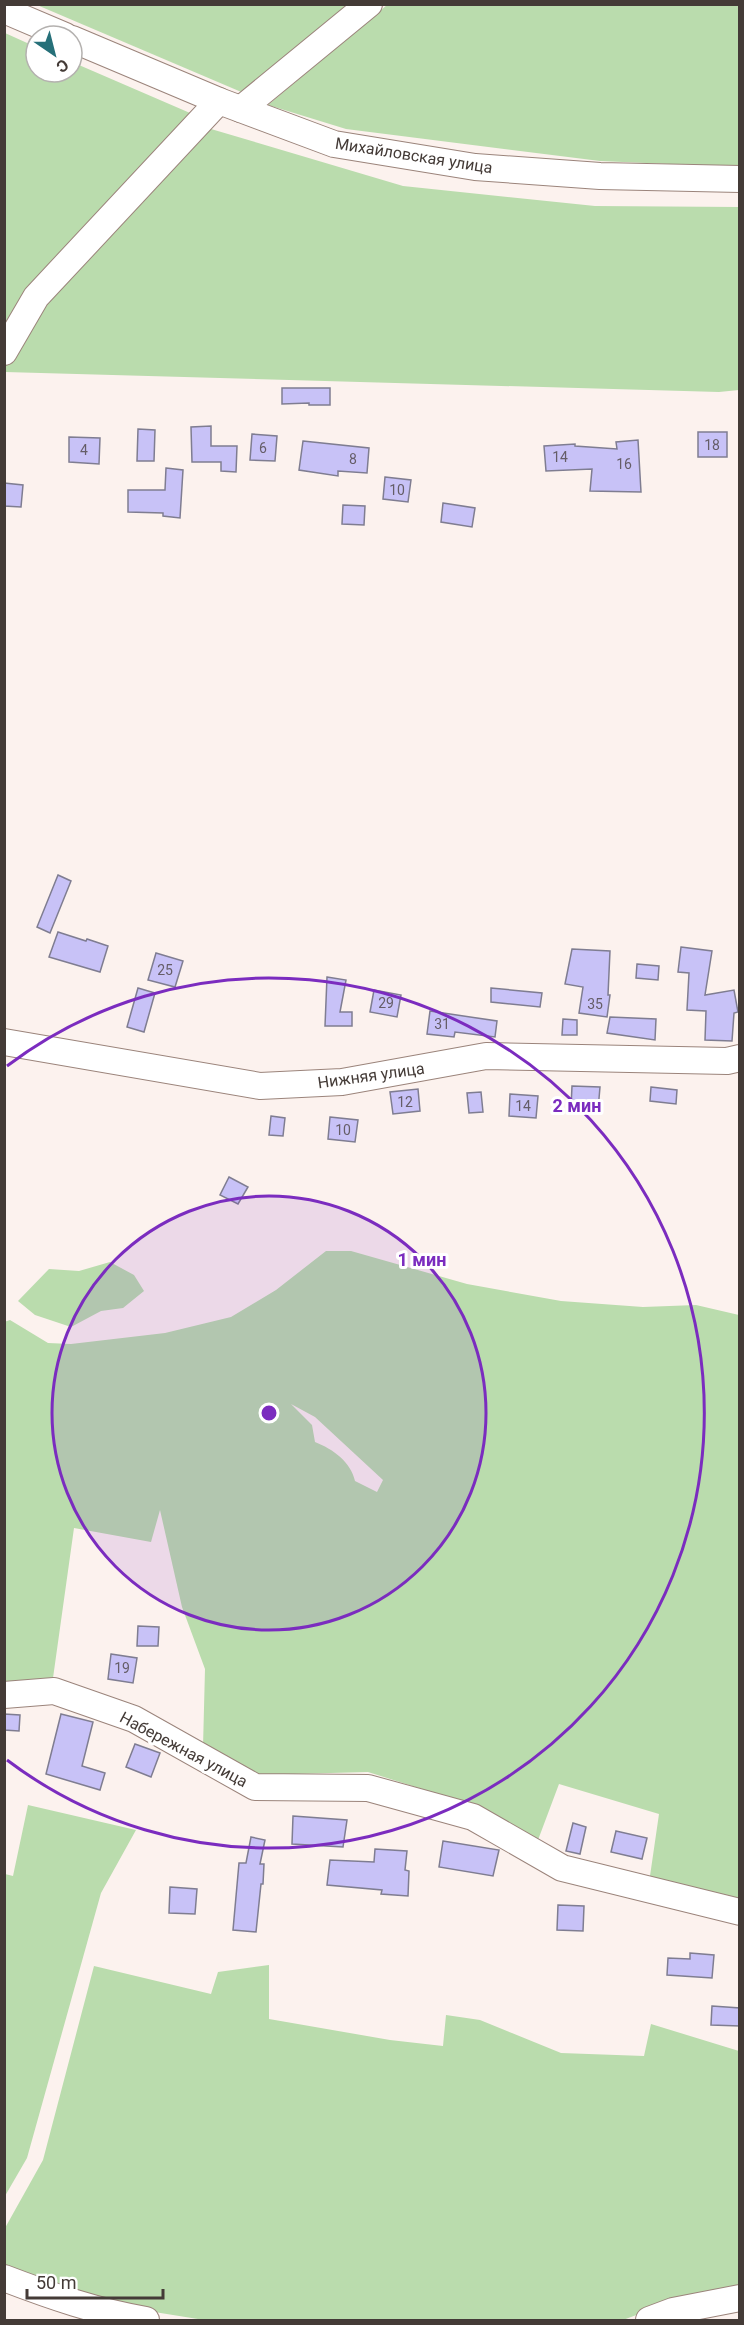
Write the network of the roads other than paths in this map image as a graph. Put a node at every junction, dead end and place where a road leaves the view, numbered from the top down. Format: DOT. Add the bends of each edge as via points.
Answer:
graph roads {
  1 [pos="369,4"];
  2 [pos="4,10"];
  3 [pos="37,24"];
  4 [pos="84,44"];
  5 [pos="230,105"];
  6 [pos="740,179"];
  7 [pos="4,352"];
  8 [pos="4,1042"];
  9 [pos="740,1058"];
  10 [pos="4,1695"];
  11 [pos="740,1912"];
  12 [pos="4,2278"];
  13 [pos="740,2298"];
  14 [pos="146,2320"];
  15 [pos="649,2320"];
  1 -- 5 [label="street"];
  2 -- 3 [label="street"];
  4 -- 5 [label="street, Михайловская улица"];
  5 -- 6 [label="street, Михайловская улица" via="334,144 475,167 600,176"];
  5 -- 7 [label="street" via="36,297"];
  8 -- 9 [label="street, Нижняя улица" via="260,1086 342,1082 486,1056 726,1061"];
  10 -- 11 [label="street, Набережная улица" via="54,1691 134,1719 255,1787 368,1788 473,1817 562,1868"];
  12 -- 14 [label="street" via="107,2314"];
  13 -- 15 [label="street" via="673,2311"];
}
